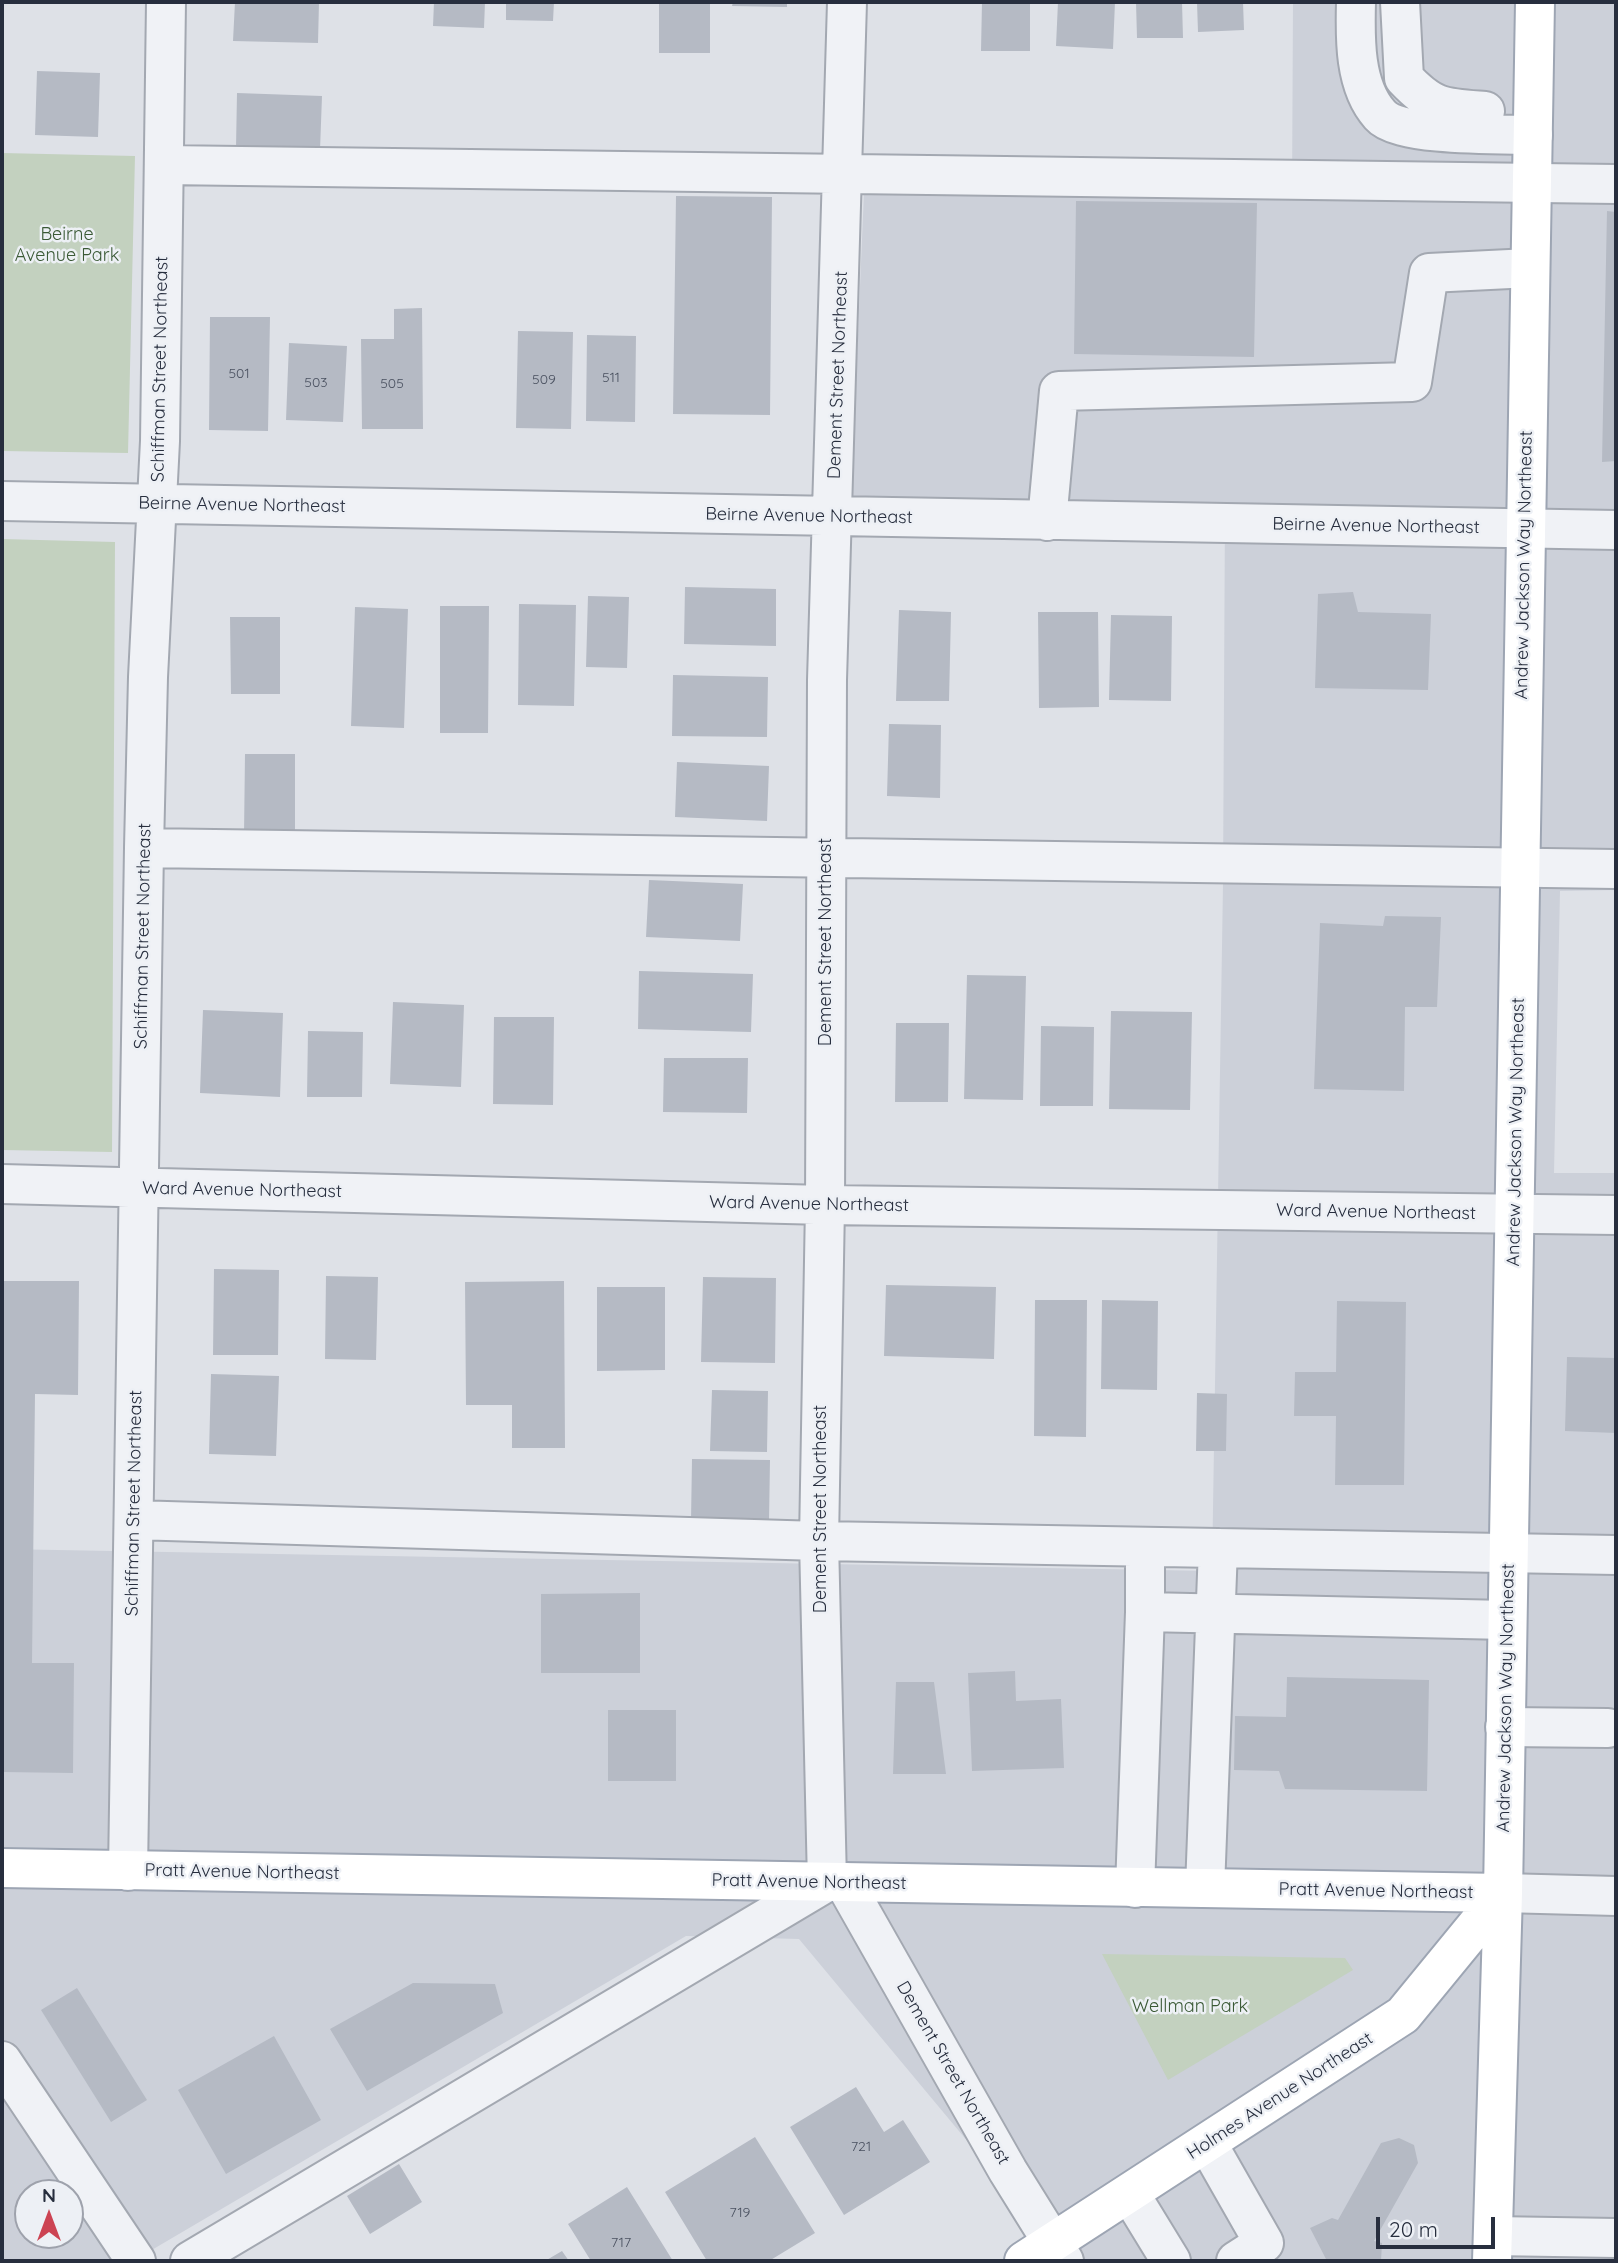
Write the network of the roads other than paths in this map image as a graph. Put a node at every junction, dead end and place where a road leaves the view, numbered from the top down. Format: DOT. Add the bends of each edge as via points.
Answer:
graph roads {
  1 [pos="166,2"];
  2 [pos="847,2"];
  3 [pos="1356,2"];
  4 [pos="1400,2"];
  5 [pos="1535,2"];
  6 [pos="1532,124"];
  7 [pos="164,165"];
  8 [pos="844,176"];
  9 [pos="1531,183"];
  10 [pos="1616,184"];
  11 [pos="1530,268"];
  12 [pos="2,501"];
  13 [pos="157,503"];
  14 [pos="833,517"];
  15 [pos="1047,520"];
  16 [pos="1525,528"];
  17 [pos="1616,530"];
  18 [pos="144,848"];
  19 [pos="825,858"];
  20 [pos="1519,868"];
  21 [pos="1616,869"];
  22 [pos="2,1184"];
  23 [pos="140,1188"];
  24 [pos="825,1205"];
  25 [pos="1515,1213"];
  26 [pos="1616,1215"];
  27 [pos="134,1520"];
  28 [pos="819,1541"];
  29 [pos="1145,1547"];
  30 [pos="1218,1548"];
  31 [pos="1508,1553"];
  32 [pos="1616,1555"];
  33 [pos="1145,1612"];
  34 [pos="1217,1614"];
  35 [pos="1507,1620"];
  36 [pos="1506,1727"];
  37 [pos="1608,1728"];
  38 [pos="2,1868"];
  39 [pos="128,1871"];
  40 [pos="835,1882"];
  41 [pos="1135,1888"];
  42 [pos="1205,1888"];
  43 [pos="1503,1894"];
  44 [pos="1616,1896"];
  45 [pos="2,2061"];
  46 [pos="1207,2143"];
  47 [pos="1129,2194"];
  48 [pos="1616,2238"];
  49 [pos="1493,2249"];
  50 [pos="1047,2255"];
  51 [pos="136,2261"];
  52 [pos="190,2261"];
  53 [pos="1171,2261"];
  54 [pos="1236,2261"];
  1 -- 7 [label="street, Schiffman Street Northeast"];
  2 -- 8 [label="street, Dement Street Northeast"];
  3 -- 6 [label="street" via="1357,51 1365,91 1381,117 1412,128 1452,133"];
  4 -- 6 [label="street" via="1404,78 1419,94 1440,107"];
  5 -- 6 [label="main road, Andrew Jackson Way Northeast"];
  6 -- 9 [label="main road, Andrew Jackson Way Northeast"];
  7 -- 8 [label="street"];
  7 -- 13 [label="street, Schiffman Street Northeast"];
  8 -- 9 [label="street"];
  8 -- 14 [label="street, Dement Street Northeast"];
  9 -- 10 [label="street"];
  9 -- 11 [label="main road, Andrew Jackson Way Northeast"];
  11 -- 15 [label="street" via="1429,273 1412,382 1059,391"];
  11 -- 16 [label="main road, Andrew Jackson Way Northeast"];
  12 -- 13 [label="street, Beirne Avenue Northeast"];
  13 -- 14 [label="street, Beirne Avenue Northeast"];
  13 -- 18 [label="street, Schiffman Street Northeast"];
  14 -- 15 [label="street, Beirne Avenue Northeast"];
  14 -- 19 [label="street, Dement Street Northeast"];
  15 -- 16 [label="street, Beirne Avenue Northeast"];
  16 -- 17 [label="street, Beirne Avenue Northeast"];
  16 -- 20 [label="main road, Andrew Jackson Way Northeast"];
  18 -- 19 [label="street"];
  18 -- 23 [label="street, Schiffman Street Northeast"];
  19 -- 20 [label="street"];
  19 -- 24 [label="street, Dement Street Northeast"];
  20 -- 21 [label="street"];
  20 -- 25 [label="main road, Andrew Jackson Way Northeast"];
  22 -- 23 [label="street, Ward Avenue Northeast"];
  23 -- 24 [label="street, Ward Avenue Northeast"];
  23 -- 27 [label="street, Schiffman Street Northeast"];
  24 -- 25 [label="street, Ward Avenue Northeast"];
  24 -- 28 [label="street, Dement Street Northeast"];
  25 -- 26 [label="street, Ward Avenue Northeast"];
  25 -- 31 [label="main road, Andrew Jackson Way Northeast"];
  27 -- 28 [label="street"];
  27 -- 39 [label="street, Schiffman Street Northeast"];
  28 -- 29 [label="street"];
  28 -- 40 [label="street, Dement Street Northeast"];
  29 -- 30 [label="street"];
  29 -- 33 [label="street"];
  30 -- 31 [label="street"];
  30 -- 34 [label="street"];
  31 -- 32 [label="street"];
  31 -- 35 [label="main road, Andrew Jackson Way Northeast"];
  33 -- 34 [label="street"];
  33 -- 41 [label="street"];
  34 -- 35 [label="street"];
  34 -- 42 [label="street"];
  35 -- 36 [label="main road, Andrew Jackson Way Northeast"];
  36 -- 37 [label="street"];
  36 -- 43 [label="main road, Andrew Jackson Way Northeast"];
  38 -- 39 [label="main road, Pratt Avenue Northeast"];
  39 -- 40 [label="main road, Pratt Avenue Northeast"];
  40 -- 41 [label="main road, Pratt Avenue Northeast"];
  40 -- 50 [label="street, Dement Street Northeast"];
  40 -- 52 [label="street"];
  41 -- 42 [label="main road, Pratt Avenue Northeast"];
  42 -- 43 [label="main road, Pratt Avenue Northeast"];
  43 -- 44 [label="street, Pratt Avenue Northeast"];
  43 -- 46 [label="main road, Holmes Avenue Northeast" via="1403,2015"];
  43 -- 49 [label="main road, Andrew Jackson Way Northeast"];
  45 -- 51 [label="street"];
  46 -- 47 [label="main road, Holmes Avenue Northeast"];
  46 -- 54 [label="street" via="1264,2244"];
  47 -- 50 [label="main road, Holmes Avenue Northeast"];
  47 -- 53 [label="street"];
  48 -- 49 [label="street"];
}
